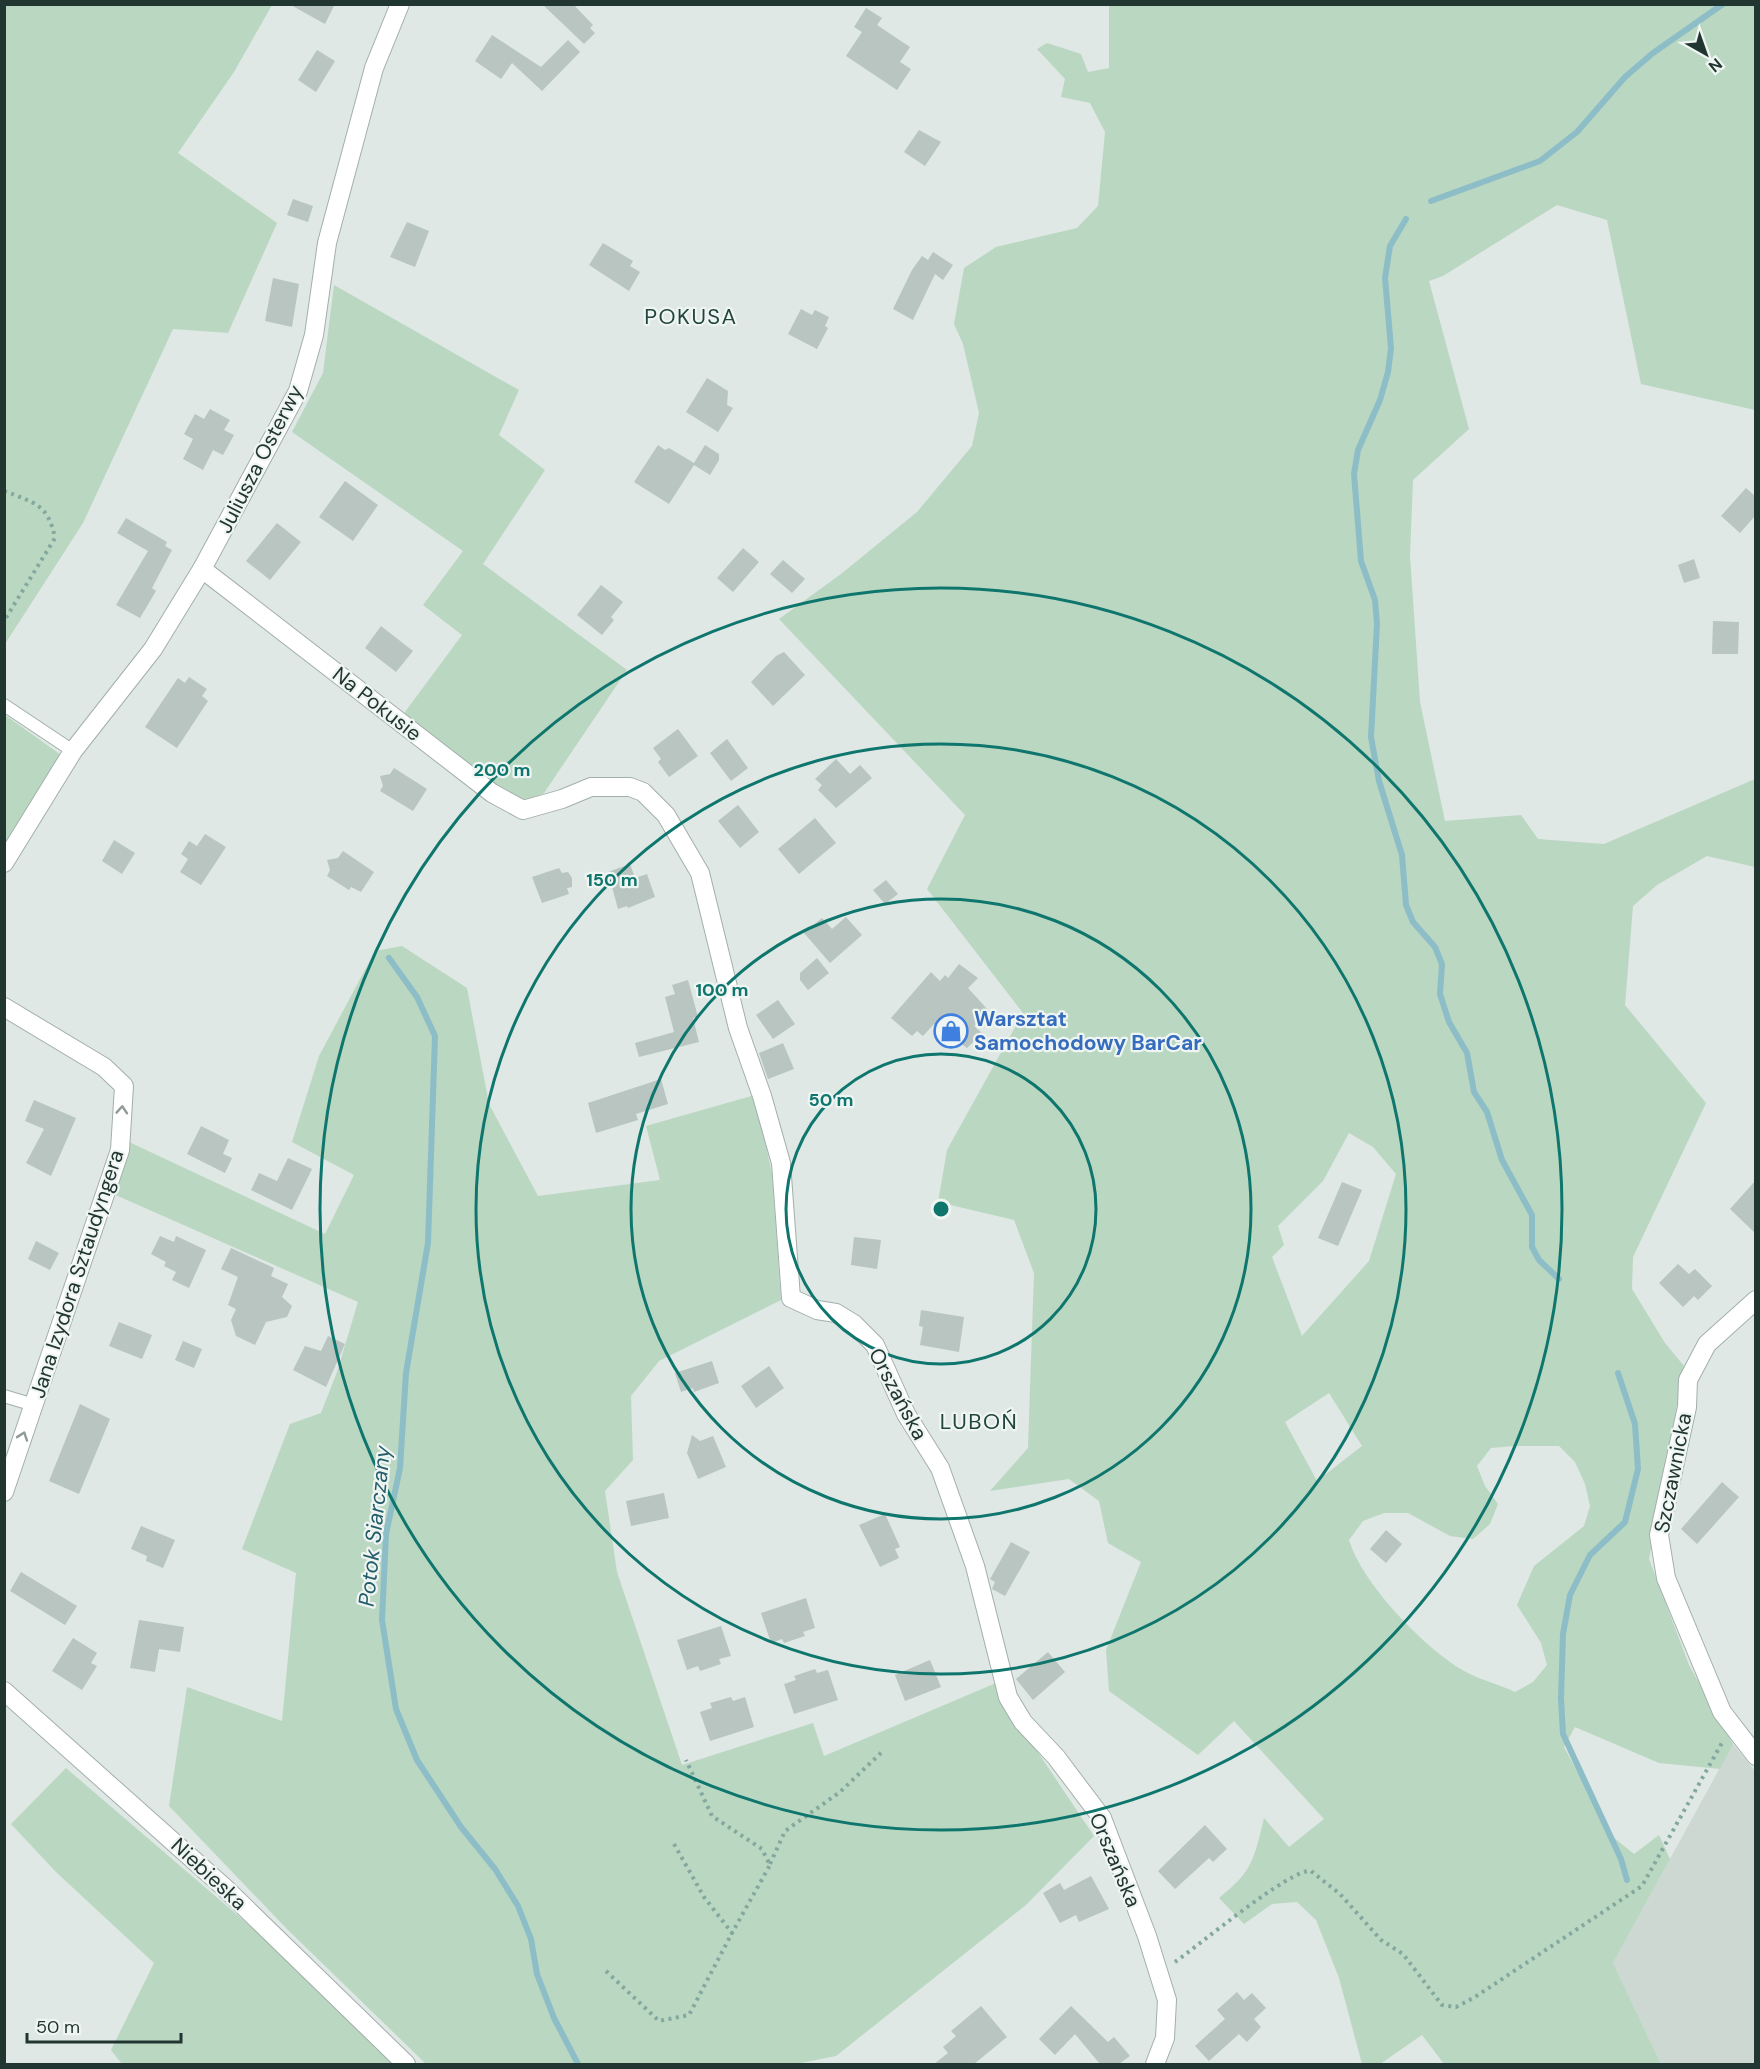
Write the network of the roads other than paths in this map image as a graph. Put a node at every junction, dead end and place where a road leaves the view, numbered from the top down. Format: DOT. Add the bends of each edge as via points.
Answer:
graph roads {
  1 [pos="400,4"];
  2 [pos="202,569"];
  3 [pos="4,705"];
  4 [pos="73,751"];
  5 [pos="562,800"];
  6 [pos="4,863"];
  7 [pos="4,1007"];
  8 [pos="1755,1300"];
  9 [pos="4,1396"];
  10 [pos="34,1405"];
  11 [pos="4,1492"];
  12 [pos="4,1691"];
  13 [pos="1755,1756"];
  14 [pos="406,2064"];
  15 [pos="1155,2064"];
  1 -- 2 [label="street, Juliusza Osterwy" via="374,68 327,243 314,335 298,391"];
  2 -- 4 [label="street, Juliusza Osterwy" via="153,649"];
  2 -- 5 [label="street, Na Pokusie" via="492,793 523,810"];
  3 -- 4 [label="lane"];
  4 -- 6 [label="street, Juliusza Osterwy"];
  5 -- 15 [label="street, Orszańska" via="591,787 630,787 643,792 666,815 700,873 738,1028 781,1163 791,1298 817,1310 836,1313 875,1345 906,1414 940,1468 975,1566 1008,1697 1023,1722 1056,1757 1102,1818 1159,1974 1167,2000 1165,2038"];
  10 -- 7 [label="street, Jana Izydora Sztaudyngera, one-way" via="120,1150 124,1086 104,1067"];
  8 -- 13 [label="street, Szczawnicka" via="1707,1344 1688,1380 1687,1407 1659,1535 1666,1578 1722,1712"];
  9 -- 10 [label="lane"];
  11 -- 10 [label="street, Jana Izydora Sztaudyngera, one-way"];
  12 -- 14 [label="street, Niebieska" via="225,1888"];
}
